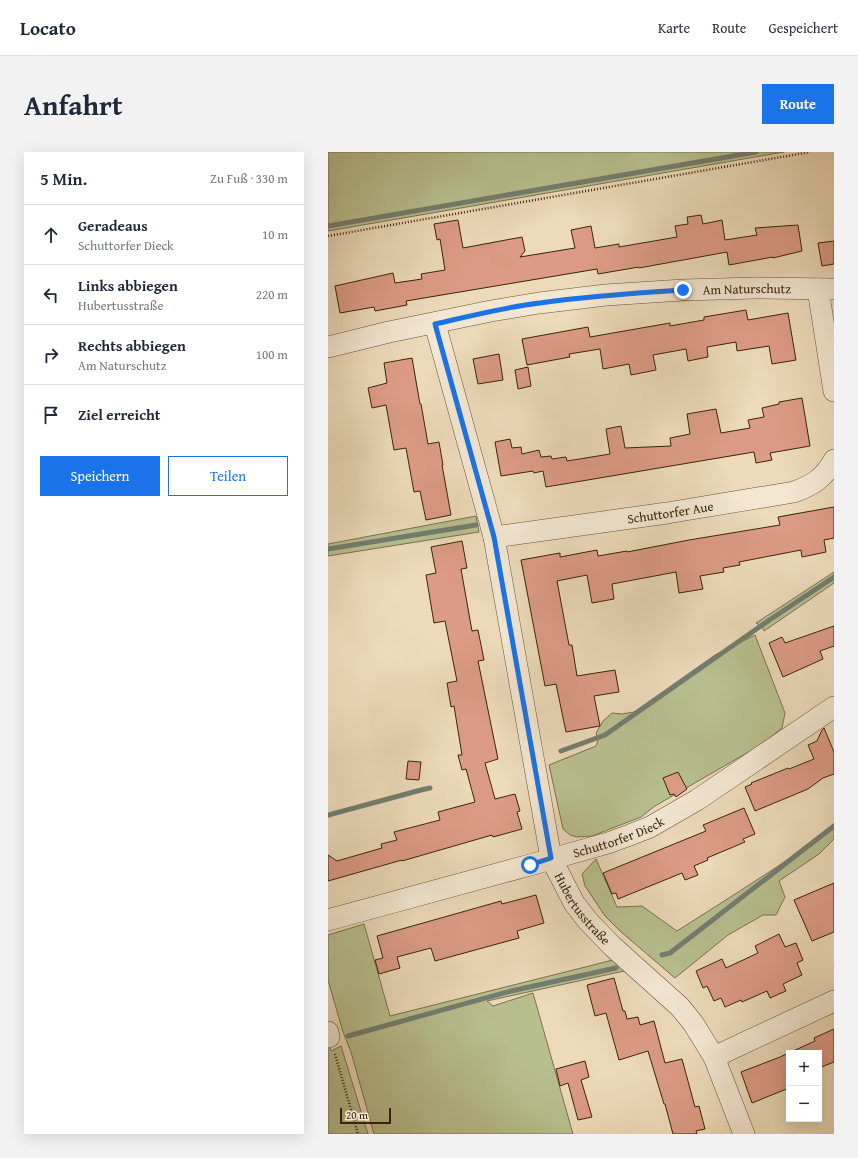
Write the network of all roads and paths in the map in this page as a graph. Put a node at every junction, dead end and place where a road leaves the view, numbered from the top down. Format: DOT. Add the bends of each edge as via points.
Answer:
graph roads {
  1 [pos="810,152"];
  2 [pos="328,236"];
  3 [pos="826,289"];
  4 [pos="435,324"];
  5 [pos="328,347"];
  6 [pos="834,391"];
  7 [pos="834,460"];
  8 [pos="494,537"];
  9 [pos="834,707"];
  10 [pos="551,858"];
  11 [pos="328,920"];
  12 [pos="834,1001"];
  13 [pos="329,1035"];
  14 [pos="714,1057"];
  15 [pos="358,1134"];
  16 [pos="744,1134"];
  1 -- 2 [label="path"];
  3 -- 4 [label="street, Am Naturschutz" via="756,288 606,295 539,303"];
  3 -- 6 [label="street"];
  4 -- 5 [label="street, Am Naturschutz"];
  4 -- 8 [label="street, Hubertusstraße"];
  7 -- 8 [label="street, Schuttorfer Aue" via="830,468 811,485 794,492"];
  8 -- 10 [label="street, Hubertusstraße"];
  9 -- 10 [label="street, Schuttorfer Dieck" via="665,819 630,835"];
  10 -- 11 [label="street, Schuttorfer Dieck"];
  10 -- 14 [label="street, Hubertusstraße" via="574,903 588,921 680,1007"];
  12 -- 14 [label="street"];
  13 -- 15 [label="path"];
  14 -- 16 [label="street, Hubertusstraße"];
}
